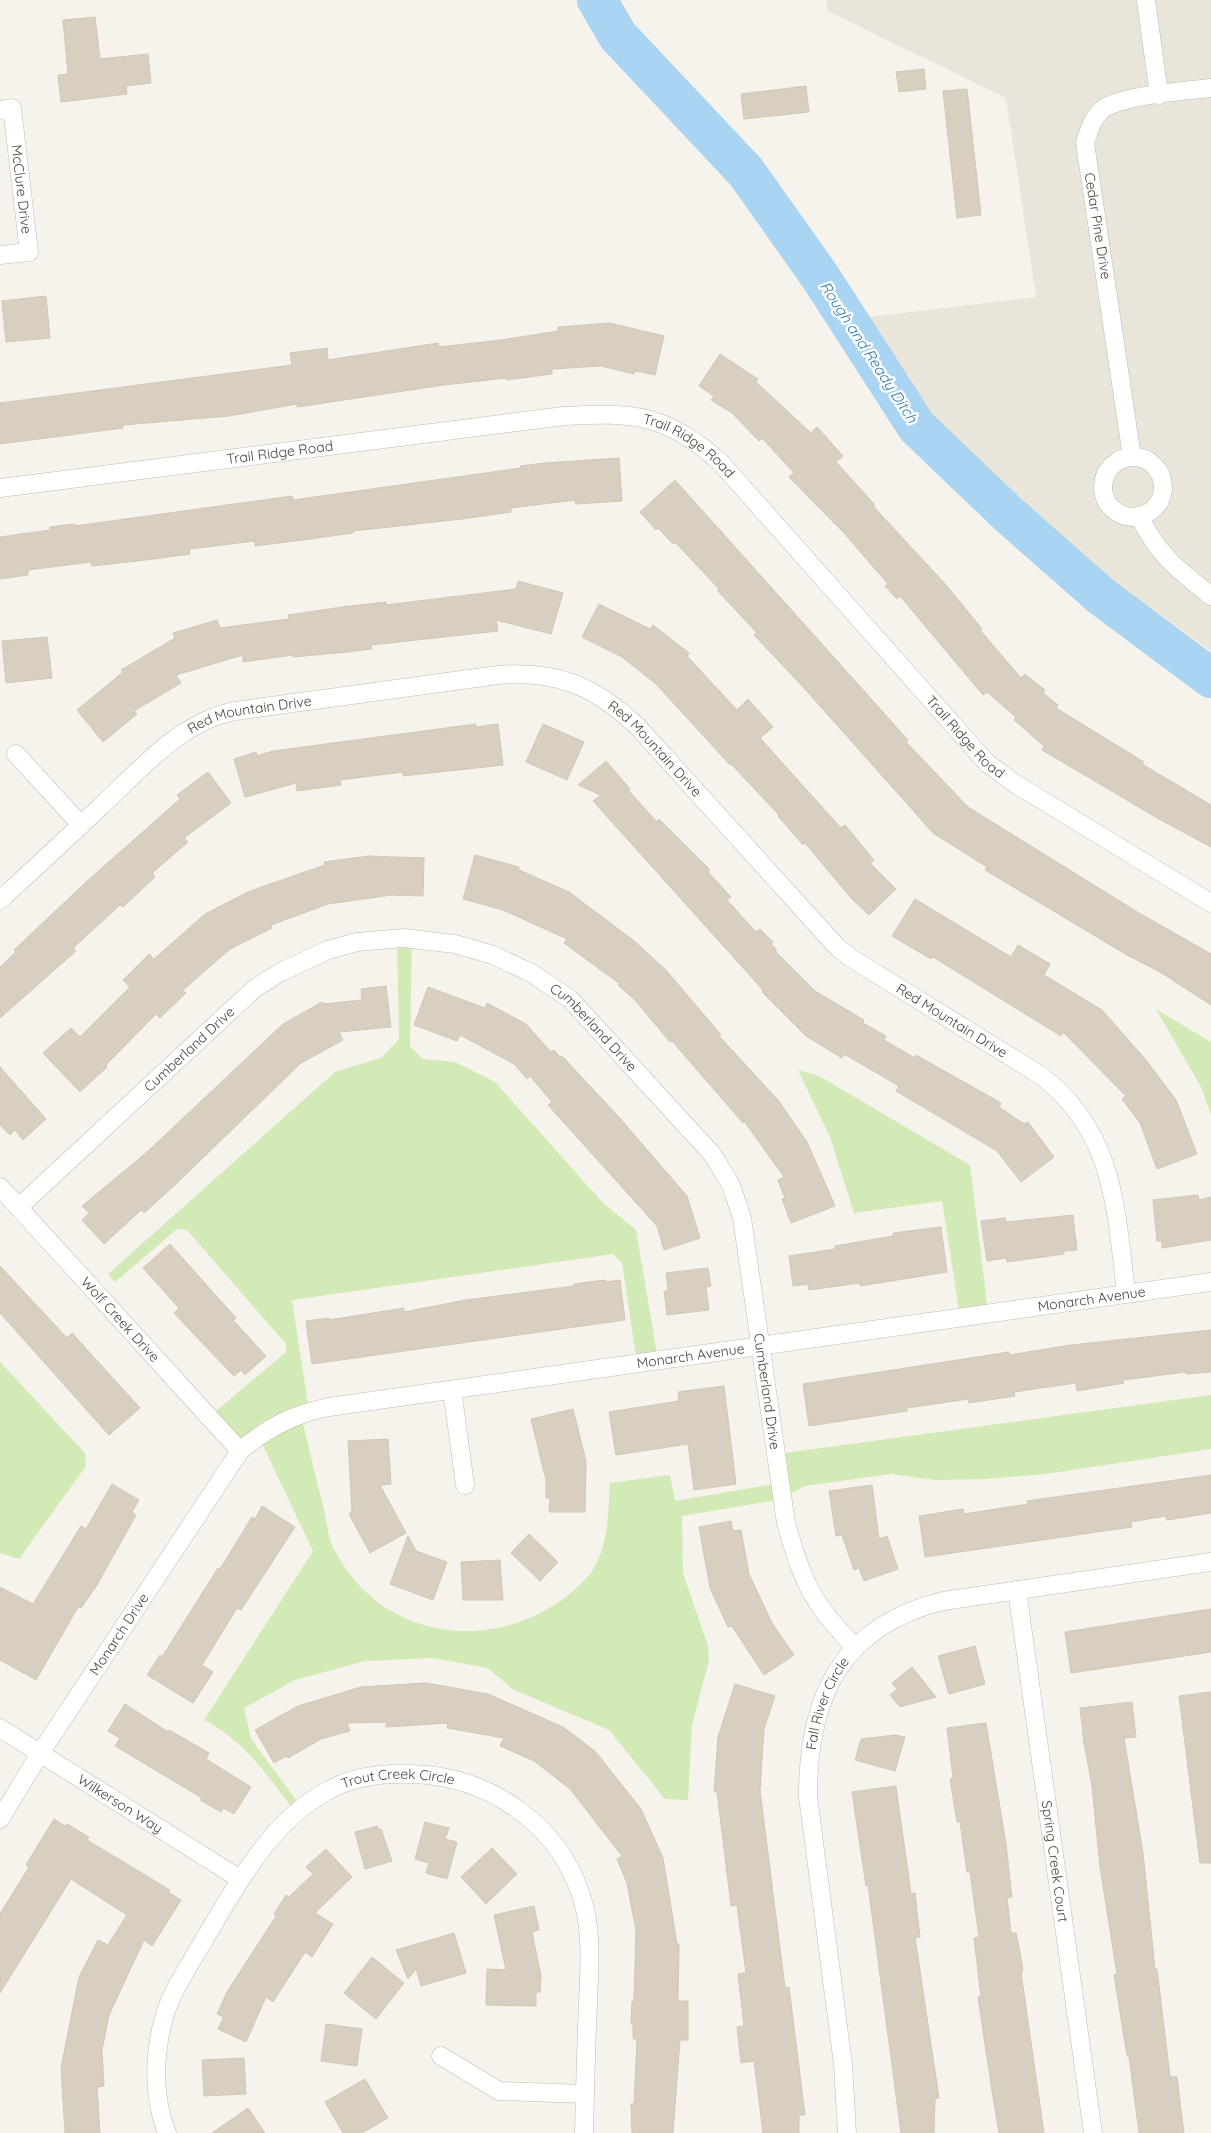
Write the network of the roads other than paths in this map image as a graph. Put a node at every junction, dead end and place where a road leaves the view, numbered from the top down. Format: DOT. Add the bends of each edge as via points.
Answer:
graph roads {
  1 [pos="1146,0"];
  2 [pos="1211,88"];
  3 [pos="1158,95"];
  4 [pos="0,110"];
  5 [pos="0,255"];
  6 [pos="1132,457"];
  7 [pos="0,488"];
  8 [pos="1139,516"];
  9 [pos="1211,596"];
  10 [pos="16,754"];
  11 [pos="81,825"];
  12 [pos="0,900"];
  13 [pos="1211,903"];
  14 [pos="0,1187"];
  15 [pos="19,1207"];
  16 [pos="1211,1282"];
  17 [pos="1126,1293"];
  18 [pos="762,1346"];
  19 [pos="452,1390"];
  20 [pos="240,1451"];
  21 [pos="466,1485"];
  22 [pos="1211,1562"];
  23 [pos="1017,1590"];
  24 [pos="855,1648"];
  25 [pos="0,1728"];
  26 [pos="41,1752"];
  27 [pos="0,1820"];
  28 [pos="240,1879"];
  29 [pos="441,2056"];
  30 [pos="585,2094"];
  31 [pos="167,2133"];
  32 [pos="584,2133"];
  33 [pos="847,2133"];
  34 [pos="1093,2133"];
  1 -- 3 [label="street"];
  2 -- 3 [label="street, Cedar Pine Drive"];
  3 -- 6 [label="street, Cedar Pine Drive" via="1124,100 1104,109 1090,125 1085,143"];
  4 -- 5 [label="street, McClure Drive" via="12,108 29,252"];
  6 -- 8 [label="street" via="1142,458 1158,469 1164,488 1156,507"];
  6 -- 8 [label="street" via="1122,458 1107,471 1103,490 1106,500 1120,514"];
  7 -- 13 [label="street, Trail Ridge Road" via="564,416 613,413 642,417 684,435 720,462 995,769"];
  8 -- 9 [label="street" via="1152,542 1174,567"];
  10 -- 11 [label="street"];
  11 -- 12 [label="street, Red Mountain Drive"];
  11 -- 17 [label="street, Red Mountain Drive" via="171,743 199,723 222,714 506,674 538,674 574,683 603,698 637,726 838,948 1040,1075 1065,1096 1090,1128 1106,1167 1118,1224"];
  14 -- 15 [label="street, Wolf Creek Drive"];
  15 -- 18 [label="street, Cumberland Drive" via="244,998 279,973 313,956 357,942 404,938 455,944 513,963 570,1000 712,1154 731,1185 742,1218"];
  15 -- 20 [label="street, Wolf Creek Drive"];
  16 -- 17 [label="street, Monarch Avenue"];
  17 -- 18 [label="street, Monarch Avenue"];
  18 -- 19 [label="street, Monarch Avenue"];
  18 -- 24 [label="street, Cumberland Drive" via="786,1523 798,1563 822,1609"];
  19 -- 20 [label="street, Monarch Avenue" via="300,1414 268,1429"];
  19 -- 21 [label="street"];
  20 -- 26 [label="street, Monarch Drive"];
  22 -- 23 [label="street, Fall River Circle"];
  23 -- 24 [label="street, Fall River Circle" via="919,1607 884,1624"];
  23 -- 34 [label="street, Spring Creek Court"];
  24 -- 33 [label="street, Fall River Circle" via="832,1679 823,1698 813,1730 808,1771 810,1821 843,2064"];
  25 -- 26 [label="street, Wilkerson Way"];
  26 -- 27 [label="street, Monarch Drive"];
  26 -- 28 [label="street, Wilkerson Way"];
  28 -- 30 [label="street, Trout Creek Circle" via="299,1810 328,1790 364,1777 402,1773 449,1777 487,1790 509,1802 551,1842 568,1868 585,1909 589,1941"];
  28 -- 31 [label="street, Trout Creek Circle" via="179,1982 164,2018 156,2075 159,2107"];
  29 -- 30 [label="street" via="500,2091"];
  30 -- 32 [label="street, Trout Creek Circle"];
}
